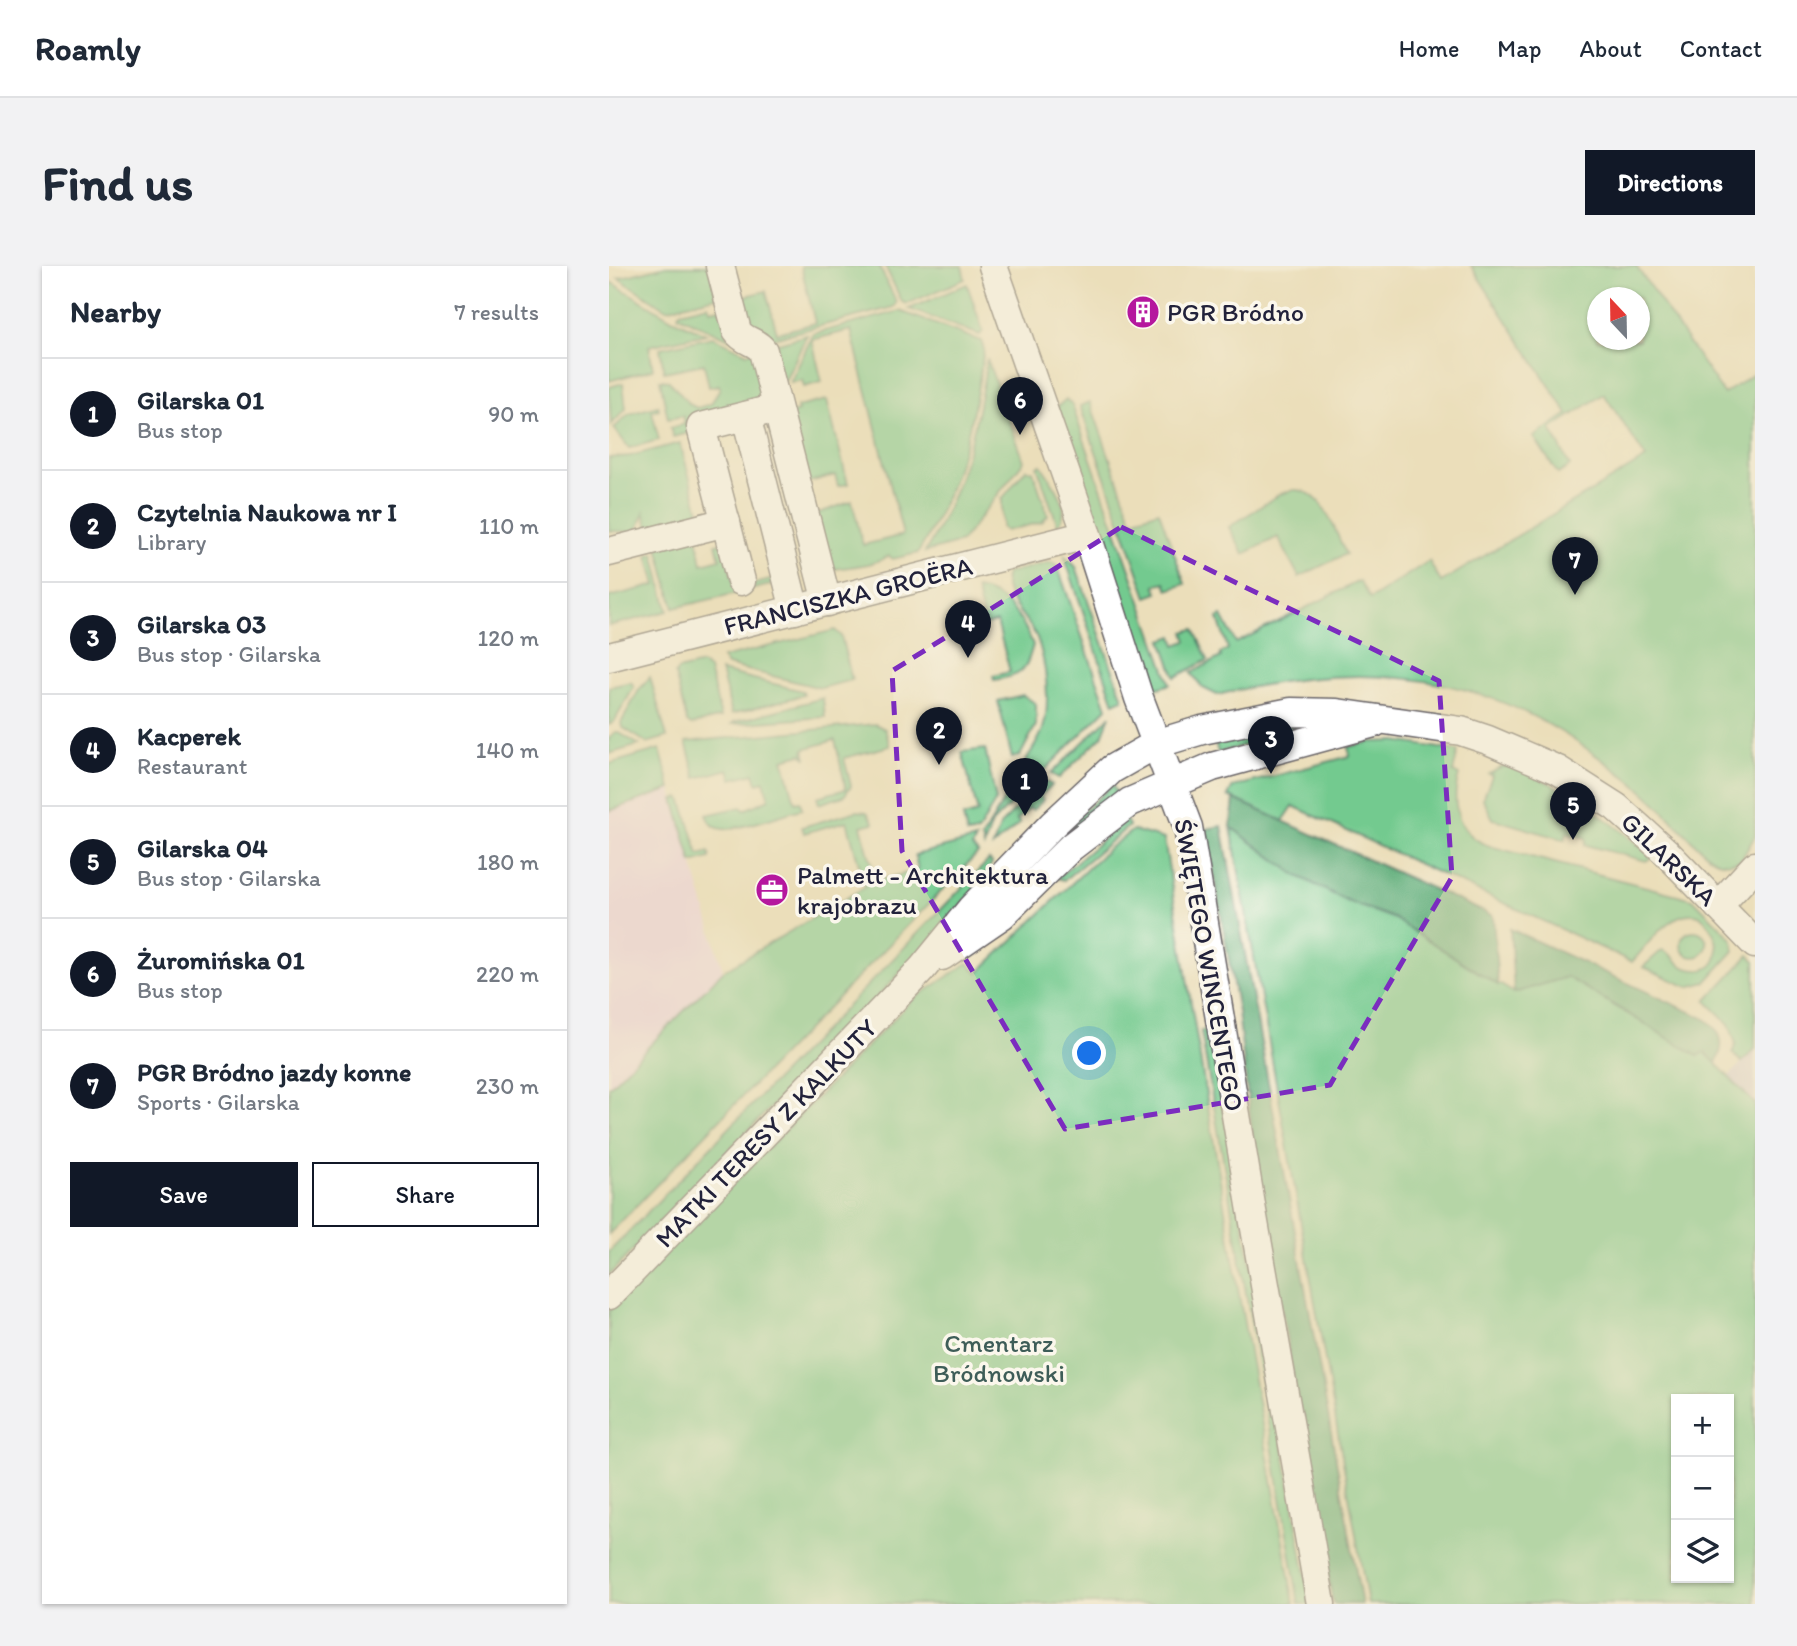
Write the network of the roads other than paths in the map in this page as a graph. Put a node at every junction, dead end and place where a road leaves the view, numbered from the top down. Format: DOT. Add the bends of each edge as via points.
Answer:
graph roads {
  1 [pos="720,266"];
  2 [pos="993,266"];
  3 [pos="777,408"];
  4 [pos="748,427"];
  5 [pos="764,489"];
  6 [pos="723,512"];
  7 [pos="1087,536"];
  8 [pos="609,552"];
  9 [pos="741,581"];
  10 [pos="827,602"];
  11 [pos="795,610"];
  12 [pos="609,657"];
  13 [pos="1379,721"];
  14 [pos="1156,744"];
  15 [pos="1172,783"];
  16 [pos="1755,866"];
  17 [pos="1718,906"];
  18 [pos="1755,944"];
  19 [pos="922,969"];
  20 [pos="609,1296"];
  21 [pos="1321,1604"];
  1 -- 3 [label="street" via="741,337 758,345 763,353"];
  2 -- 7 [label="street, ŚWIĘTEGO WINCENTEGO"];
  3 -- 4 [label="street"];
  3 -- 10 [label="street"];
  4 -- 5 [label="street"];
  4 -- 6 [label="street" via="710,437"];
  5 -- 6 [label="street"];
  5 -- 11 [label="street"];
  6 -- 8 [label="street"];
  6 -- 9 [label="street"];
  7 -- 10 [label="street, FRANCISZKA GROËRA"];
  7 -- 14 [label="street, ŚWIĘTEGO WINCENTEGO"];
  10 -- 11 [label="street, FRANCISZKA GROËRA"];
  11 -- 12 [label="street, FRANCISZKA GROËRA"];
  13 -- 14 [label="street, GILARSKA" via="1337,713 1291,712"];
  13 -- 15 [label="street, GILARSKA" via="1212,767"];
  13 -- 17 [label="street, GILARSKA" via="1461,731 1559,770 1637,824"];
  14 -- 15 [label="street, ŚWIĘTEGO WINCENTEGO"];
  14 -- 19 [label="street, MATKI TERESY Z KALKUTY" via="1112,769 1053,824 971,909"];
  15 -- 19 [label="street, MATKI TERESY Z KALKUTY" via="1105,819 1002,915"];
  15 -- 21 [label="street, ŚWIĘTEGO WINCENTEGO" via="1191,836"];
  16 -- 17 [label="street"];
  17 -- 18 [label="street, GILARSKA"];
  19 -- 20 [label="street, MATKI TERESY Z KALKUTY"];
}
